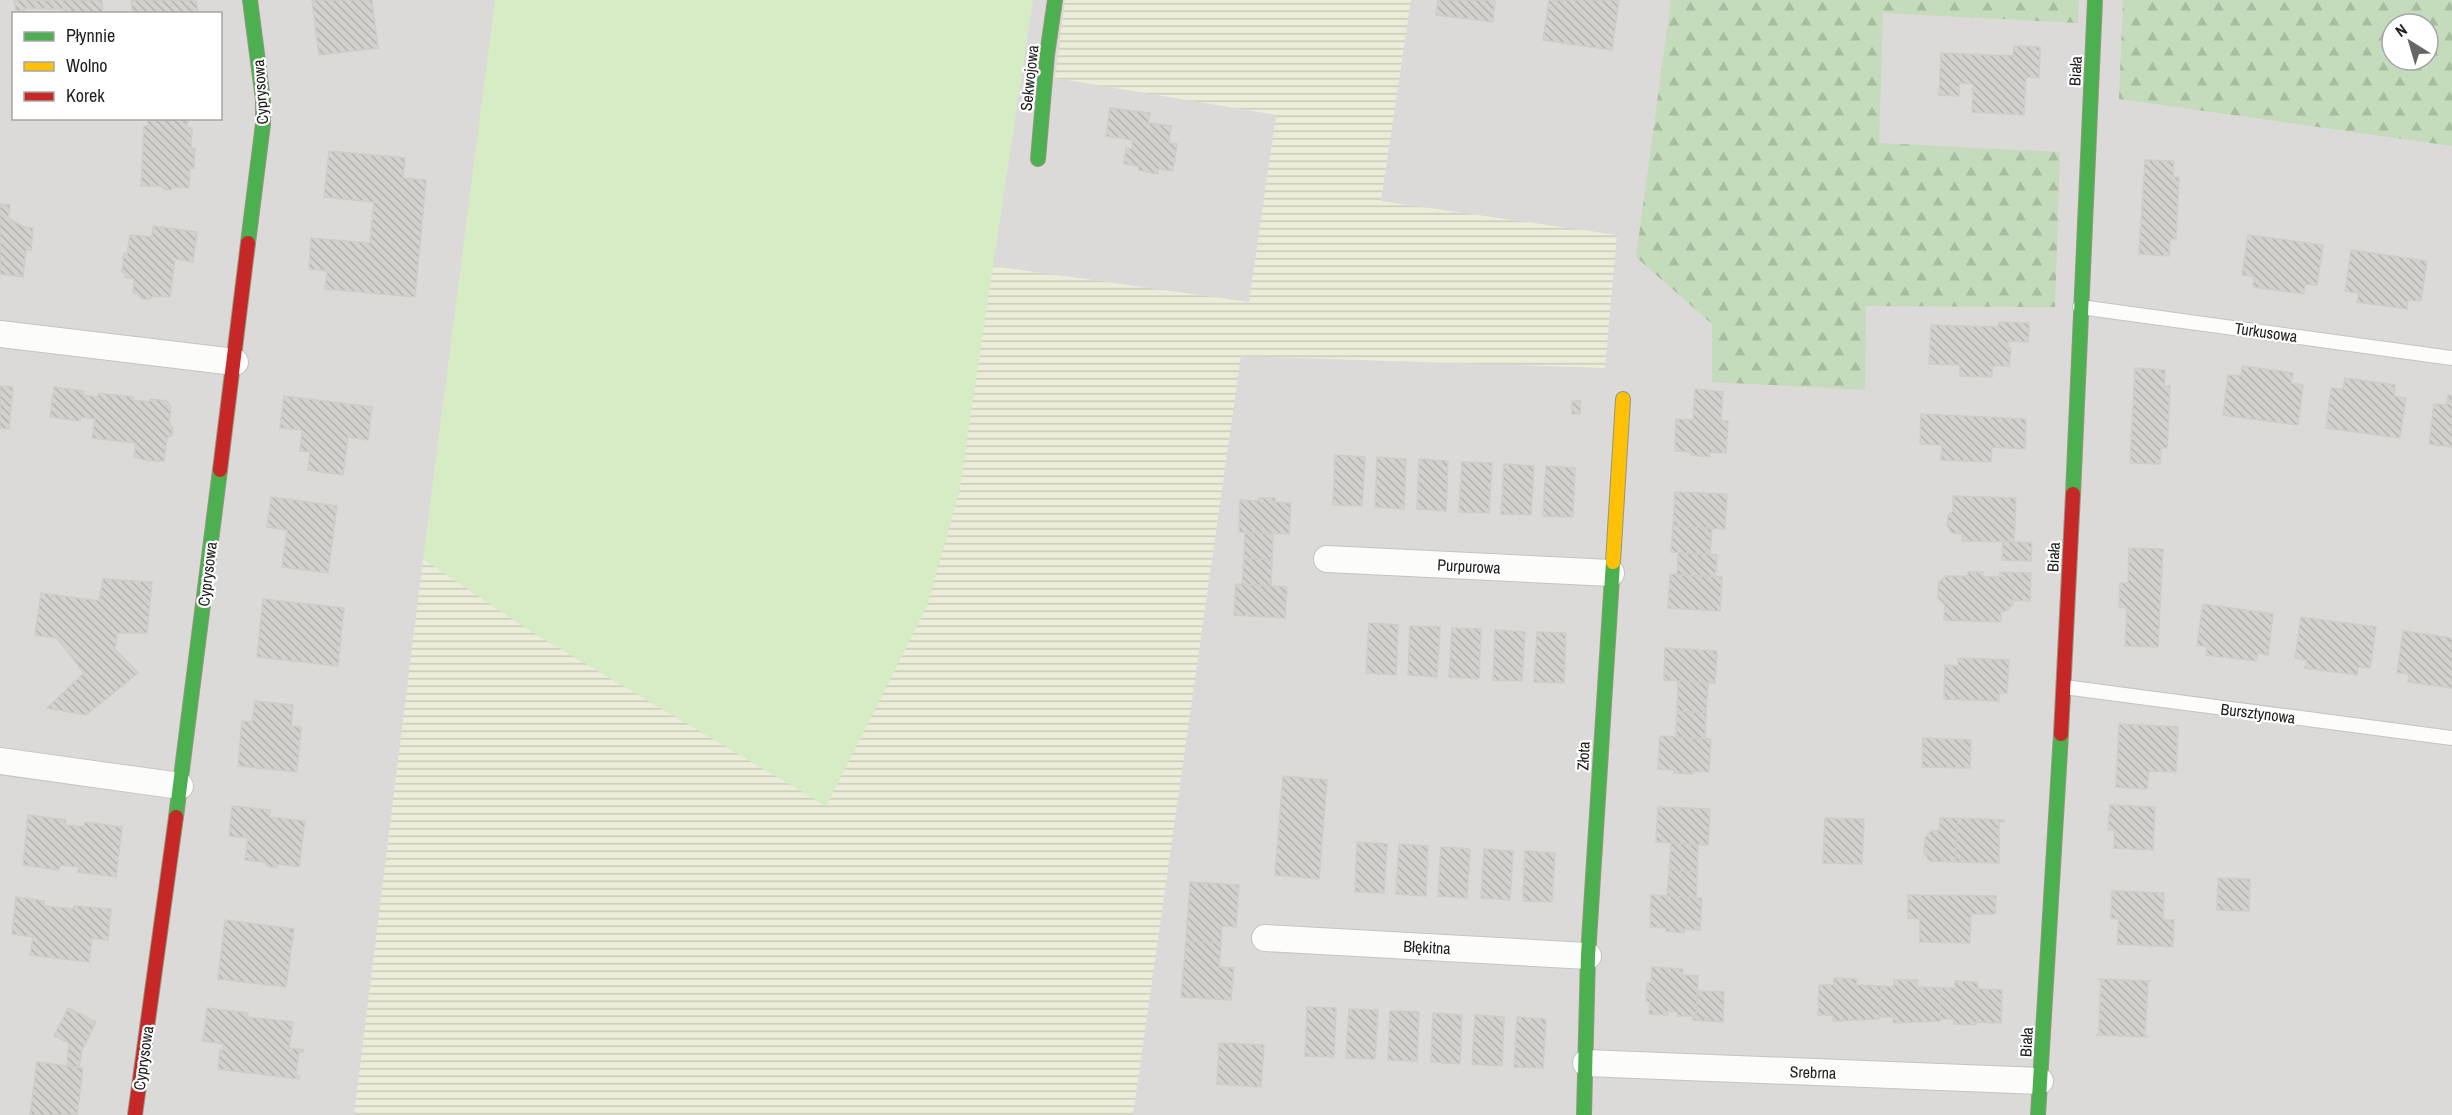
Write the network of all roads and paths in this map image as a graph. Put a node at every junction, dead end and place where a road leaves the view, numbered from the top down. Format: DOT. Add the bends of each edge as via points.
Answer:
graph roads {
  1 [pos="250,0"];
  2 [pos="1055,0"];
  3 [pos="2095,0"];
  4 [pos="1038,159"];
  5 [pos="2080,307"];
  6 [pos="0,334"];
  7 [pos="2452,358"];
  8 [pos="235,362"];
  9 [pos="1623,399"];
  10 [pos="1327,559"];
  11 [pos="1611,573"];
  12 [pos="2064,687"];
  13 [pos="2452,738"];
  14 [pos="0,761"];
  15 [pos="180,786"];
  16 [pos="1265,938"];
  17 [pos="1588,956"];
  18 [pos="1586,1063"];
  19 [pos="2040,1081"];
  20 [pos="135,1115"];
  21 [pos="1584,1115"];
  22 [pos="2038,1115"];
  1 -- 8 [label="street, Cyprysowa" via="263,124"];
  2 -- 4 [label="street, Sekwojowa"];
  3 -- 5 [label="street, Biała"];
  5 -- 7 [label="lane, Turkusowa"];
  5 -- 12 [label="street, Biała"];
  6 -- 8 [label="street"];
  8 -- 15 [label="street, Cyprysowa"];
  9 -- 11 [label="street, Złota"];
  10 -- 11 [label="street, Purpurowa"];
  11 -- 17 [label="street, Złota"];
  12 -- 13 [label="lane, Bursztynowa"];
  12 -- 19 [label="street, Biała"];
  14 -- 15 [label="street"];
  15 -- 20 [label="street, Cyprysowa"];
  16 -- 17 [label="street, Błękitna"];
  17 -- 18 [label="street, Złota"];
  18 -- 19 [label="street, Srebrna"];
  18 -- 21 [label="street, Złota"];
  19 -- 22 [label="street, Biała"];
}
